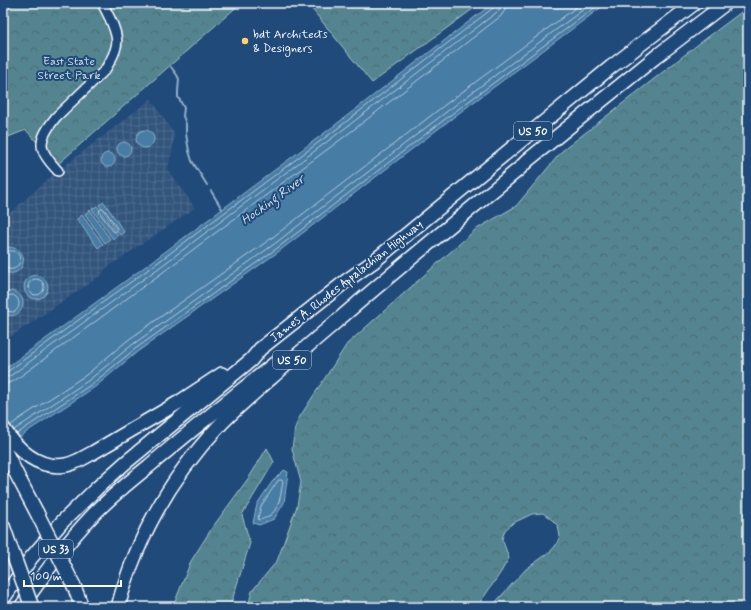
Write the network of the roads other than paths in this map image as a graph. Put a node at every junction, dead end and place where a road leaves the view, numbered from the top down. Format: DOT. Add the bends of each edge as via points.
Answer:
graph roads {
  1 [pos="102,3"];
  2 [pos="695,3"];
  3 [pos="726,3"];
  4 [pos="528,160"];
  5 [pos="58,171"];
  6 [pos="260,349"];
  7 [pos="3,428"];
  8 [pos="3,447"];
  9 [pos="3,526"];
  10 [pos="3,599"];
  11 [pos="21,607"];
  12 [pos="32,607"];
  13 [pos="82,607"];
  14 [pos="118,607"];
  1 -- 5 [label="street" via="117,38 116,48 105,70 56,117 43,136 42,149"];
  2 -- 6 [label="highway, James A. Rhodes Appalachian Highway / US 50" via="611,67 373,262"];
  3 -- 4 [label="highway, James A. Rhodes Appalachian Highway / US 50" via="658,54"];
  4 -- 11 [label="highway" via="115,494 71,540"];
  4 -- 14 [label="highway, James A. Rhodes Appalachian Highway / US 50" via="377,286 218,426 184,468 159,506 136,554"];
  6 -- 7 [label="highway" via="180,401 82,459 66,464 45,464 38,461 15,444"];
  6 -- 10 [label="highway, James A. Rhodes Appalachian Highway / US 50" via="251,360 131,458 62,522 36,552"];
  8 -- 13 [label="highway, US 33, bridge" via="38,513"];
  9 -- 12 [label="highway, bridge"];
}
